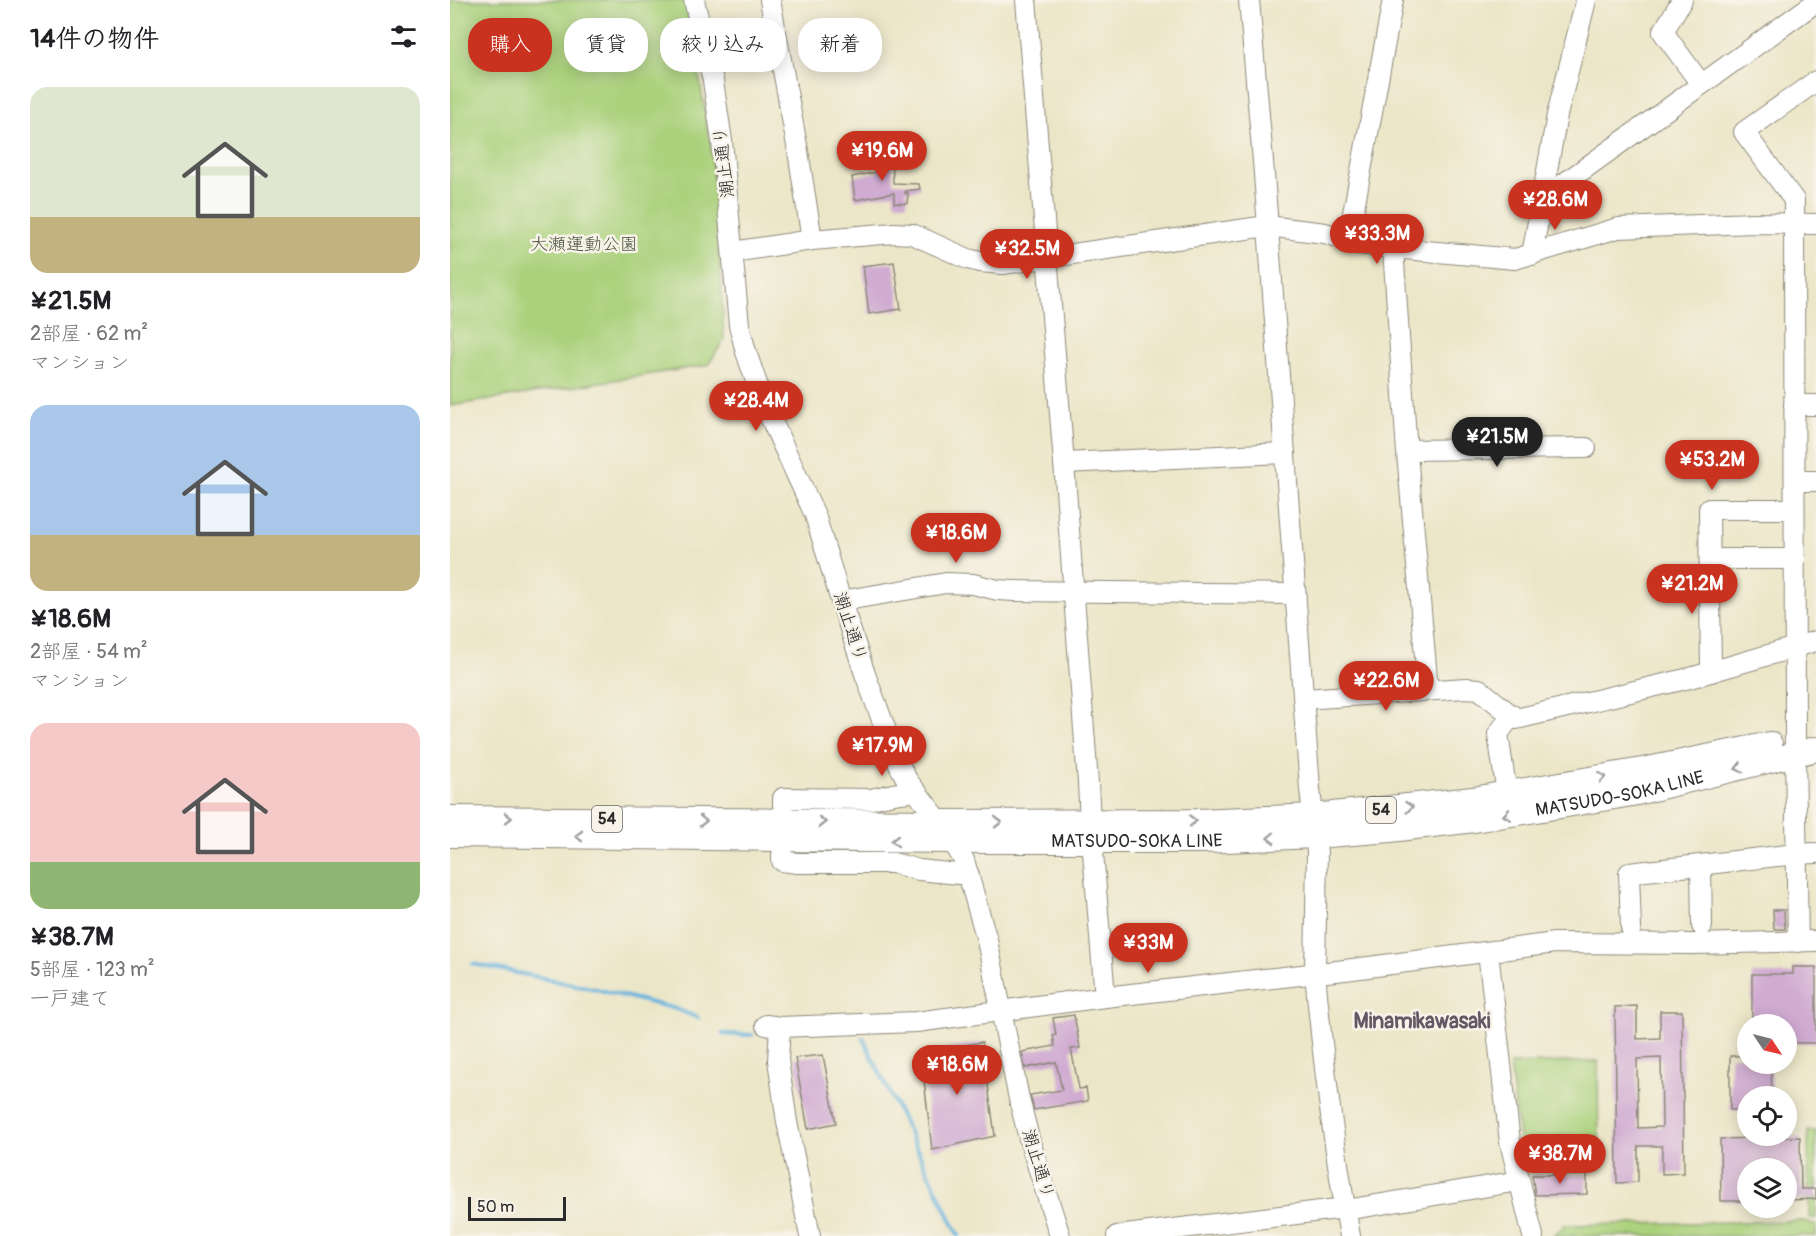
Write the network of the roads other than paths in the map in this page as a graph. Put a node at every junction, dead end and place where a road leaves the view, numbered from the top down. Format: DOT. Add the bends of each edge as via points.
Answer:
graph roads {
  1 [pos="694,0"];
  2 [pos="770,0"];
  3 [pos="1026,0"];
  4 [pos="1249,0"];
  5 [pos="1393,0"];
  6 [pos="1586,0"];
  7 [pos="1682,0"];
  8 [pos="1812,12"];
  9 [pos="1816,81"];
  10 [pos="1701,84"];
  11 [pos="1541,200"];
  12 [pos="1795,224"];
  13 [pos="1816,224"];
  14 [pos="1267,226"];
  15 [pos="812,240"];
  16 [pos="1348,240"];
  17 [pos="1394,248"];
  18 [pos="733,252"];
  19 [pos="1532,255"];
  20 [pos="1047,258"];
  21 [pos="1794,405"];
  22 [pos="1816,405"];
  23 [pos="1586,448"];
  24 [pos="1407,450"];
  25 [pos="1285,453"];
  26 [pos="1064,463"];
  27 [pos="1795,481"];
  28 [pos="1816,481"];
  29 [pos="1794,509"];
  30 [pos="1710,559"];
  31 [pos="1795,559"];
  32 [pos="1074,593"];
  33 [pos="1296,594"];
  34 [pos="841,601"];
  35 [pos="1816,641"];
  36 [pos="1796,647"];
  37 [pos="1711,672"];
  38 [pos="1428,690"];
  39 [pos="1304,699"];
  40 [pos="1512,715"];
  41 [pos="1806,744"];
  42 [pos="915,791"];
  43 [pos="1507,794"];
  44 [pos="783,805"];
  45 [pos="450,818"];
  46 [pos="1315,826"];
  47 [pos="1091,830"];
  48 [pos="946,832"];
  49 [pos="450,835"];
  50 [pos="770,838"];
  51 [pos="1816,853"];
  52 [pos="1796,854"];
  53 [pos="1701,866"];
  54 [pos="969,875"];
  55 [pos="1702,926"];
  56 [pos="1631,928"];
  57 [pos="1807,942"];
  58 [pos="1488,952"];
  59 [pos="1314,974"];
  60 [pos="1105,997"];
  61 [pos="1000,1011"];
  62 [pos="1519,1182"];
  63 [pos="1345,1209"];
  64 [pos="810,1236"];
  65 [pos="1060,1236"];
  66 [pos="1117,1236"];
  67 [pos="1350,1236"];
  68 [pos="1533,1236"];
  1 -- 18 [label="street, 潮止通り" via="722,141"];
  2 -- 15 [label="street"];
  3 -- 20 [label="street"];
  4 -- 14 [label="street"];
  5 -- 16 [label="street"];
  6 -- 11 [label="street" via="1557,115"];
  7 -- 10 [label="street" via="1663,32"];
  8 -- 10 [label="street"];
  9 -- 12 [label="street" via="1744,132 1794,200"];
  10 -- 11 [label="street"];
  11 -- 19 [label="street"];
  12 -- 13 [label="street"];
  12 -- 19 [label="street" via="1618,228"];
  12 -- 21 [label="street"];
  14 -- 16 [label="street"];
  14 -- 20 [label="street"];
  14 -- 25 [label="street"];
  15 -- 18 [label="street"];
  15 -- 20 [label="street" via="912,234 980,262 1003,264"];
  16 -- 17 [label="street"];
  17 -- 19 [label="street" via="1515,259"];
  17 -- 24 [label="street"];
  18 -- 34 [label="street, 潮止通り" via="739,325 746,352 764,404 815,515"];
  20 -- 26 [label="street"];
  21 -- 22 [label="street"];
  21 -- 27 [label="street"];
  23 -- 24 [label="street"];
  24 -- 38 [label="street"];
  25 -- 26 [label="street"];
  25 -- 33 [label="street"];
  26 -- 32 [label="street"];
  27 -- 28 [label="street"];
  27 -- 29 [label="street"];
  29 -- 30 [label="street" via="1709,509"];
  29 -- 31 [label="street"];
  30 -- 31 [label="street"];
  30 -- 37 [label="street"];
  31 -- 36 [label="street"];
  32 -- 33 [label="street"];
  32 -- 34 [label="street" via="946,583"];
  32 -- 47 [label="street"];
  33 -- 39 [label="street"];
  34 -- 42 [label="street, 潮止通り" via="898,763"];
  35 -- 36 [label="street"];
  36 -- 37 [label="street"];
  36 -- 41 [label="street"];
  37 -- 40 [label="street" via="1516,719"];
  38 -- 39 [label="street"];
  38 -- 40 [label="street" via="1479,689"];
  39 -- 46 [label="street"];
  40 -- 43 [label="street" via="1498,734"];
  43 -- 41 [label="main road, MATSUDO-SOKA LINE / 54, one-way"];
  41 -- 46 [label="main road, MATSUDO-SOKA LINE / 54, one-way" via="1632,794 1561,806 1390,830"];
  41 -- 52 [label="street"];
  42 -- 44 [label="street" via="870,800 783,798"];
  42 -- 48 [label="street, 潮止通り"];
  46 -- 43 [label="main road, MATSUDO-SOKA LINE / 54, one-way"];
  45 -- 50 [label="main road, MATSUDO-SOKA LINE / 54, one-way" via="527,818"];
  46 -- 47 [label="main road, MATSUDO-SOKA LINE / 54" via="1197,821"];
  46 -- 59 [label="street"];
  47 -- 48 [label="main road, MATSUDO-SOKA LINE / 54"];
  47 -- 60 [label="street"];
  48 -- 50 [label="main road, MATSUDO-SOKA LINE / 54"];
  48 -- 54 [label="street, 潮止通り"];
  50 -- 49 [label="main road, MATSUDO-SOKA LINE / 54, one-way"];
  50 -- 54 [label="street" via="782,861 893,863"];
  51 -- 52 [label="street"];
  52 -- 53 [label="street"];
  52 -- 57 [label="street"];
  53 -- 55 [label="street"];
  53 -- 56 [label="street" via="1629,873"];
  54 -- 61 [label="street, 潮止通り" via="987,940"];
  57 -- 58 [label="street" via="1555,943"];
  58 -- 59 [label="street"];
  58 -- 62 [label="street" via="1510,1142"];
  59 -- 60 [label="street"];
  59 -- 63 [label="street"];
  60 -- 61 [label="street"];
  61 -- 64 [label="street" via="916,1022 773,1026"];
  61 -- 65 [label="street, 潮止通り" via="1019,1099"];
  62 -- 63 [label="street"];
  62 -- 68 [label="street"];
  63 -- 66 [label="street"];
  63 -- 67 [label="street"];
}
